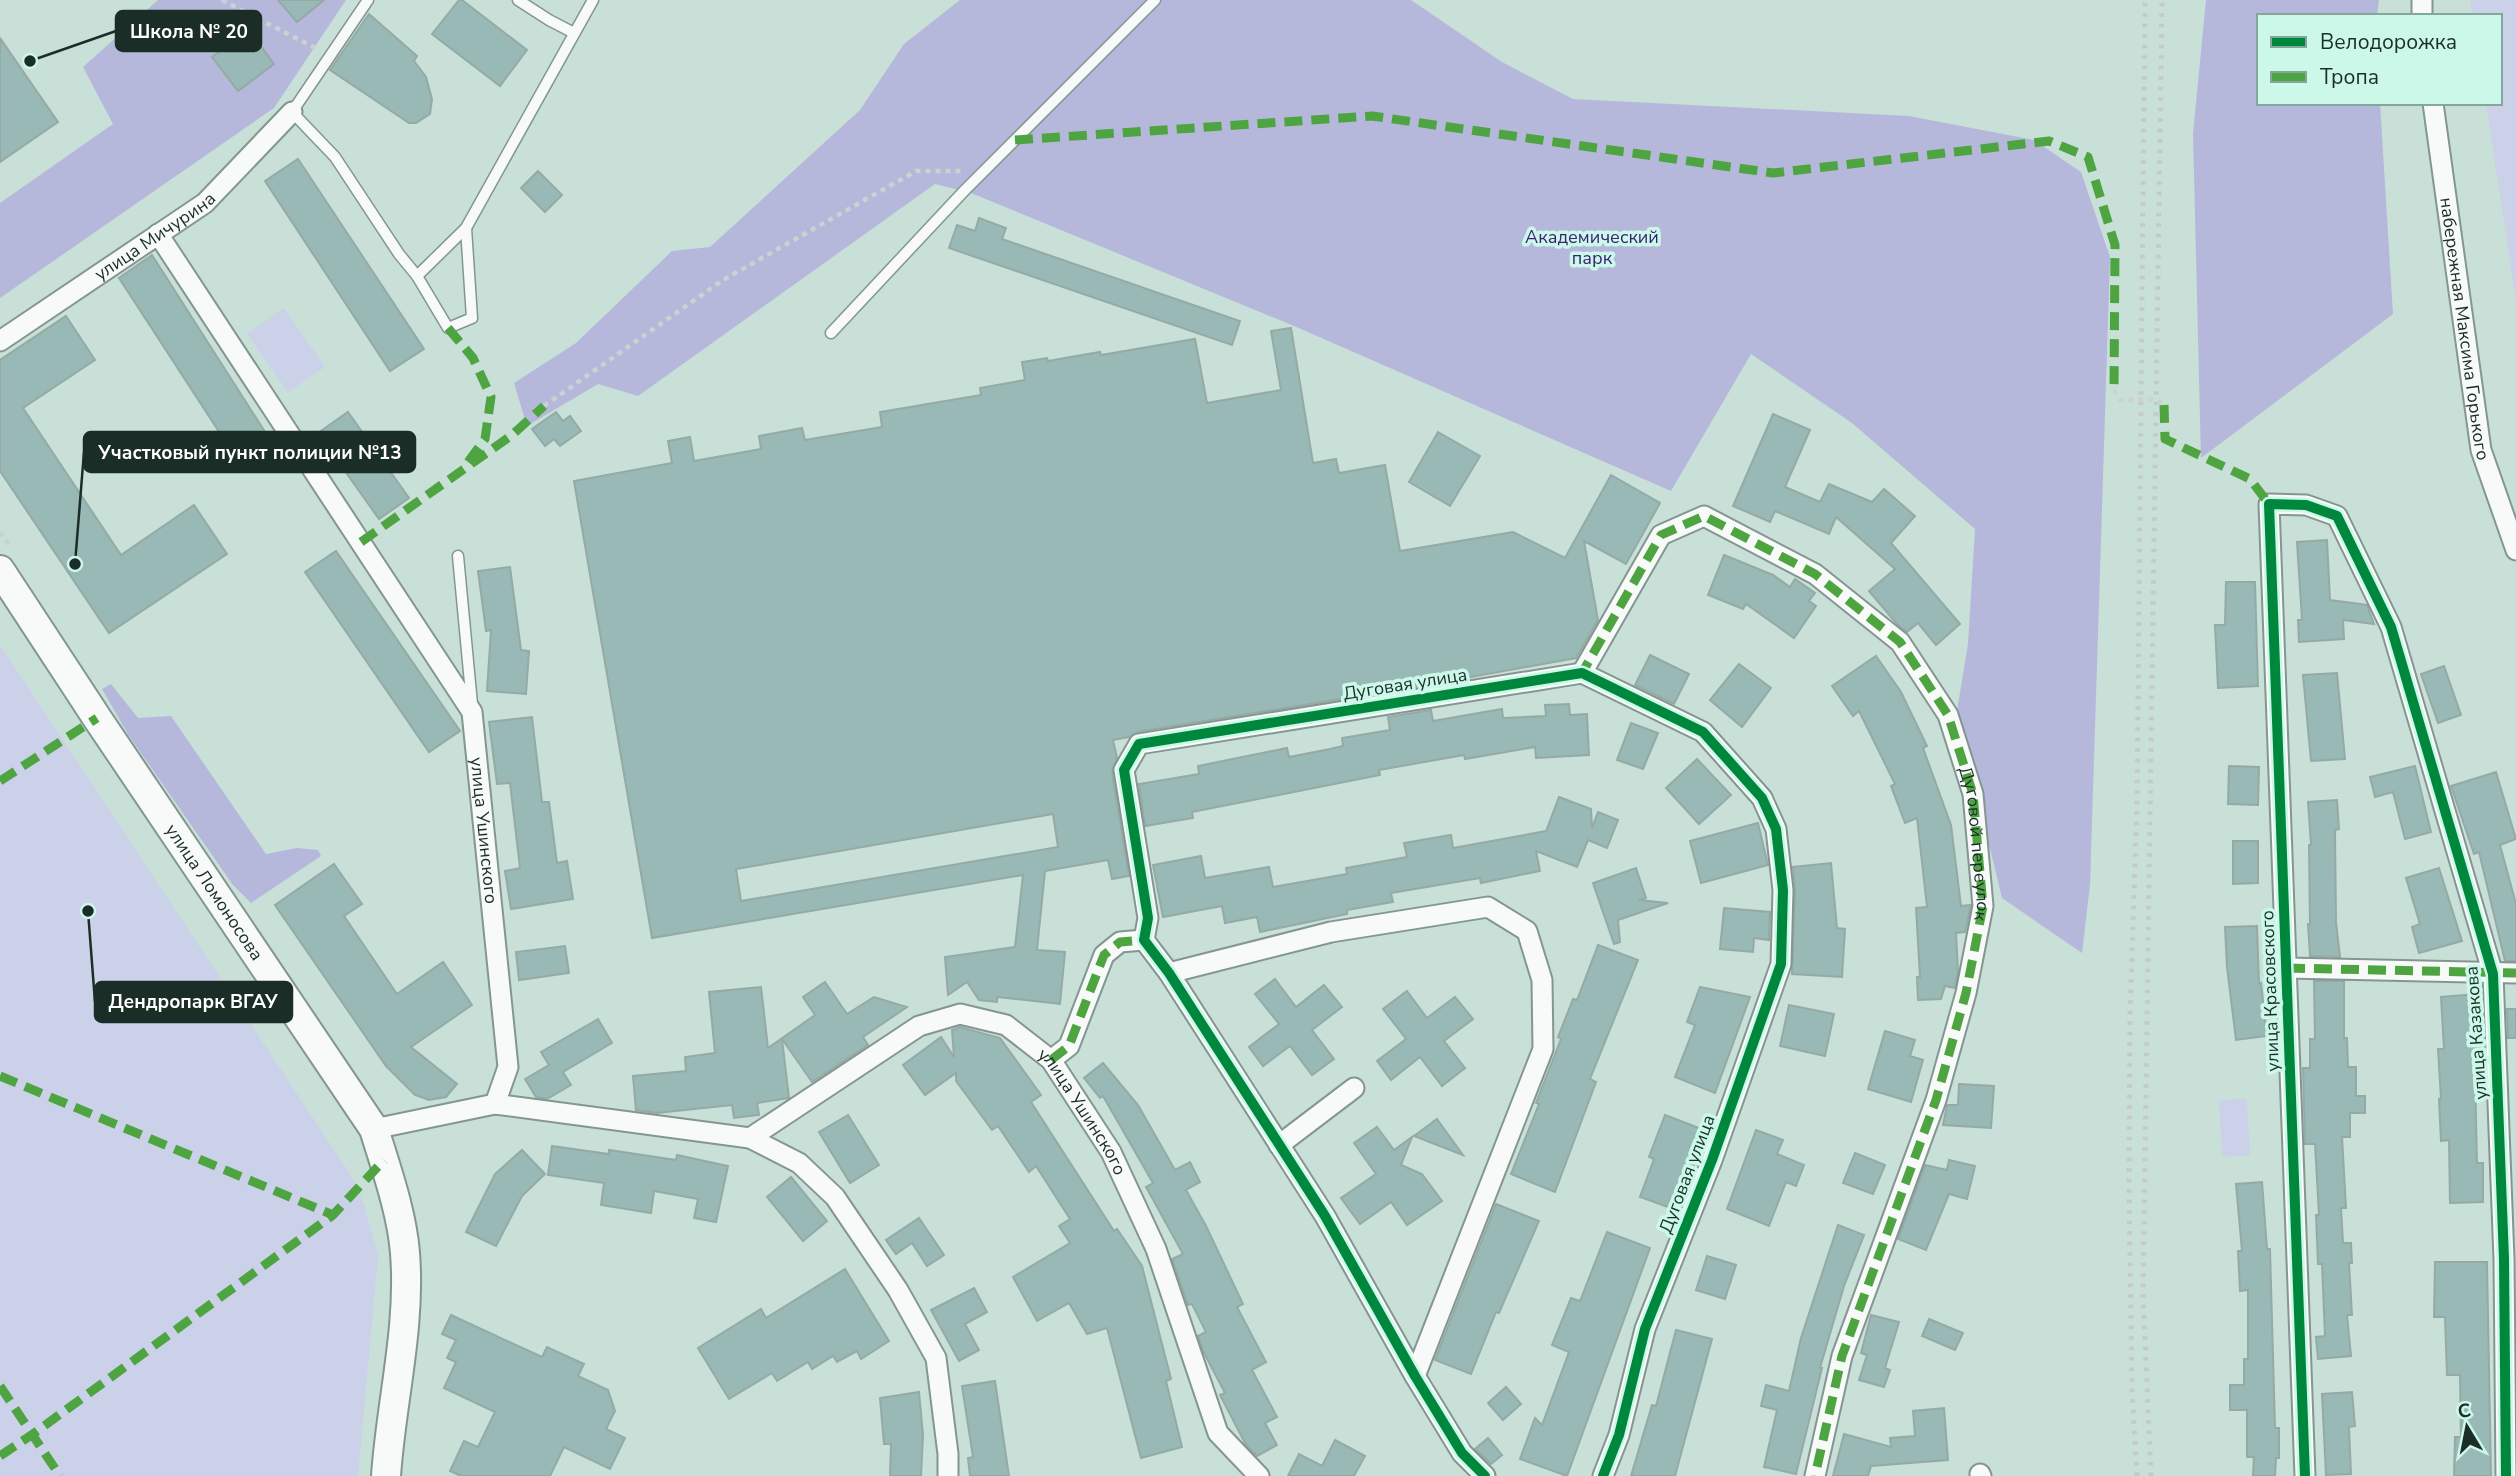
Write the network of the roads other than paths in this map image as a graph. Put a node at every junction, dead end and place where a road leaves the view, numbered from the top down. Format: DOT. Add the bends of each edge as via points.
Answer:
graph roads {
  1 [pos="368,0"];
  2 [pos="518,0"];
  3 [pos="593,0"];
  4 [pos="1155,0"];
  5 [pos="574,33"];
  6 [pos="2433,105"];
  7 [pos="292,112"];
  8 [pos="466,228"];
  9 [pos="158,234"];
  10 [pos="417,276"];
  11 [pos="831,333"];
  12 [pos="0,341"];
  13 [pos="2269,504"];
  14 [pos="2516,550"];
  15 [pos="458,556"];
  16 [pos="0,570"];
  17 [pos="1582,673"];
  18 [pos="472,712"];
  19 [pos="1144,940"];
  20 [pos="2287,968"];
  21 [pos="1169,973"];
  22 [pos="2516,973"];
  23 [pos="2493,974"];
  24 [pos="1051,1060"];
  25 [pos="1354,1088"];
  26 [pos="495,1104"];
  27 [pos="374,1129"];
  28 [pos="750,1138"];
  29 [pos="1279,1144"];
  30 [pos="1415,1376"];
  31 [pos="386,1476"];
  32 [pos="948,1476"];
  33 [pos="1259,1476"];
  34 [pos="1485,1476"];
  35 [pos="1603,1476"];
  36 [pos="1815,1476"];
  37 [pos="2305,1476"];
  38 [pos="2505,1476"];
  1 -- 7 [label="lane"];
  2 -- 5 [label="lane"];
  3 -- 5 [label="lane"];
  4 -- 11 [label="lane"];
  5 -- 8 [label="lane"];
  6 -- 14 [label="street, набережная Максима Горького" via="2481,450"];
  7 -- 9 [label="street, улица Мичурина" via="205,203"];
  7 -- 10 [label="lane" via="335,157"];
  8 -- 10 [label="lane"];
  8 -- 10 [label="lane" via="472,318 448,328"];
  9 -- 12 [label="street, улица Мичурина"];
  9 -- 18 [label="street"];
  13 -- 20 [label="street, улица Красовского"];
  13 -- 23 [label="street, улица Казакова" via="2306,505 2337,516 2391,627"];
  15 -- 18 [label="lane, улица Ушинского"];
  16 -- 27 [label="main road, улица Ломоносова"];
  17 -- 19 [label="street, Дуговая улица" via="1139,744 1124,770 1148,918"];
  17 -- 35 [label="street, Дуговая улица" via="1703,732 1762,799 1776,829 1783,890 1781,964 1712,1160 1645,1329 1619,1435"];
  17 -- 36 [label="street, Дуговой переулок" via="1661,535 1704,516 1815,574 1899,642 1948,715 1973,794 1983,906 1966,993 1936,1100 1842,1356"];
  18 -- 26 [label="street, улица Ушинского" via="508,1068"];
  19 -- 21 [label="street"];
  19 -- 24 [label="street" via="1120,942 1104,955 1069,1046"];
  20 -- 23 [label="street"];
  20 -- 37 [label="street, улица Красовского"];
  21 -- 29 [label="street"];
  21 -- 30 [label="street" via="1331,932 1488,907 1527,931 1542,980 1543,1049"];
  22 -- 23 [label="street"];
  23 -- 38 [label="street, улица Казакова" via="2504,1259"];
  24 -- 28 [label="street, улица Ушинского" via="1006,1025 960,1014 919,1026"];
  24 -- 33 [label="street, улица Ушинского" via="1111,1152 1156,1249 1217,1433"];
  25 -- 29 [label="street"];
  26 -- 27 [label="street"];
  26 -- 28 [label="street"];
  27 -- 31 [label="main road, улица Ломоносова" via="405,1252 404,1322"];
  28 -- 32 [label="street" via="799,1163 835,1197 898,1290 936,1359"];
  29 -- 30 [label="street"];
  30 -- 34 [label="street" via="1462,1453"];
}
